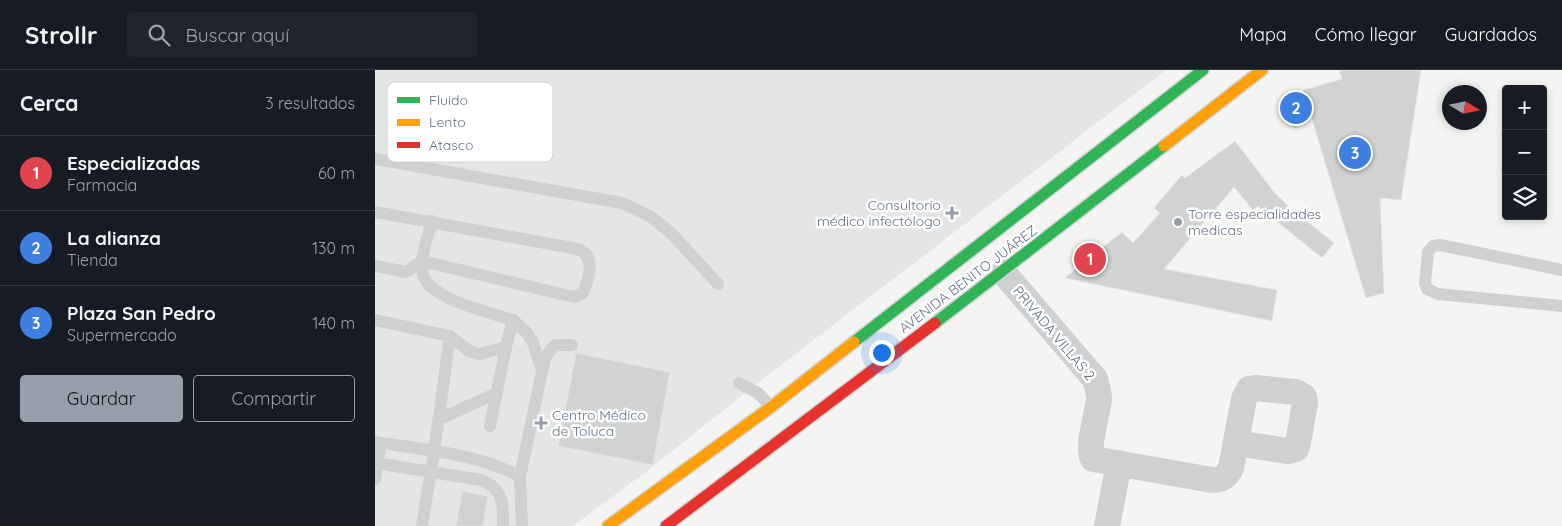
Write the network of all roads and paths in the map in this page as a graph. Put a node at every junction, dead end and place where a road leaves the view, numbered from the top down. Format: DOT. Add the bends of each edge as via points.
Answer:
graph roads {
  1 [pos="1203,70"];
  2 [pos="1262,70"];
  3 [pos="392,162"];
  4 [pos="375,212"];
  5 [pos="431,221"];
  6 [pos="422,261"];
  7 [pos="375,266"];
  8 [pos="1562,270"];
  9 [pos="1003,272"];
  10 [pos="718,284"];
  11 [pos="1562,306"];
  12 [pos="375,320"];
  13 [pos="513,320"];
  14 [pos="450,336"];
  15 [pos="572,344"];
  16 [pos="506,347"];
  17 [pos="542,370"];
  18 [pos="739,383"];
  19 [pos="497,393"];
  20 [pos="771,407"];
  21 [pos="439,420"];
  22 [pos="490,426"];
  23 [pos="378,442"];
  24 [pos="1237,443"];
  25 [pos="434,452"];
  26 [pos="1119,463"];
  27 [pos="377,464"];
  28 [pos="430,472"];
  29 [pos="521,477"];
  30 [pos="375,479"];
  31 [pos="422,526"];
  32 [pos="503,526"];
  33 [pos="522,526"];
  34 [pos="608,526"];
  35 [pos="666,526"];
  36 [pos="1107,526"];
  1 -- 20 [label="main road, AVENIDA BENITO JUÁREZ"];
  2 -- 9 [label="main road, AVENIDA BENITO JUÁREZ"];
  3 -- 10 [label="lane" via="622,203 650,216 671,233"];
  4 -- 5 [label="lane"];
  5 -- 6 [label="lane"];
  5 -- 6 [label="lane" via="584,251 590,262 585,288 583,293 574,297"];
  6 -- 7 [label="lane" via="406,272"];
  6 -- 13 [label="lane" via="423,276 435,292"];
  8 -- 11 [label="lane" via="1440,245 1433,246 1428,252 1425,282 1427,289 1438,294"];
  9 -- 26 [label="street, PRIVADA VILLAS 2" via="1095,379 1099,400 1091,455 1097,460"];
  9 -- 35 [label="main road, AVENIDA BENITO JUÁREZ"];
  12 -- 14 [label="lane"];
  13 -- 16 [label="lane"];
  13 -- 17 [label="lane" via="528,334"];
  14 -- 16 [label="lane" via="469,351 479,354"];
  14 -- 21 [label="lane"];
  15 -- 17 [label="lane" via="555,345"];
  16 -- 19 [label="lane"];
  17 -- 29 [label="lane"];
  18 -- 20 [label="lane" via="748,386"];
  19 -- 21 [label="lane"];
  19 -- 22 [label="lane"];
  20 -- 34 [label="main road, AVENIDA BENITO JUÁREZ"];
  21 -- 25 [label="lane"];
  23 -- 25 [label="lane"];
  23 -- 27 [label="lane"];
  24 -- 26 [label="street, PRIVADA VILLAS 2" via="1231,468 1220,480"];
  25 -- 28 [label="lane"];
  25 -- 29 [label="lane" via="493,464"];
  26 -- 36 [label="street"];
  27 -- 28 [label="lane"];
  27 -- 30 [label="lane"];
  28 -- 31 [label="lane"];
  28 -- 32 [label="lane" via="490,483 501,500"];
  29 -- 33 [label="lane"];
}
